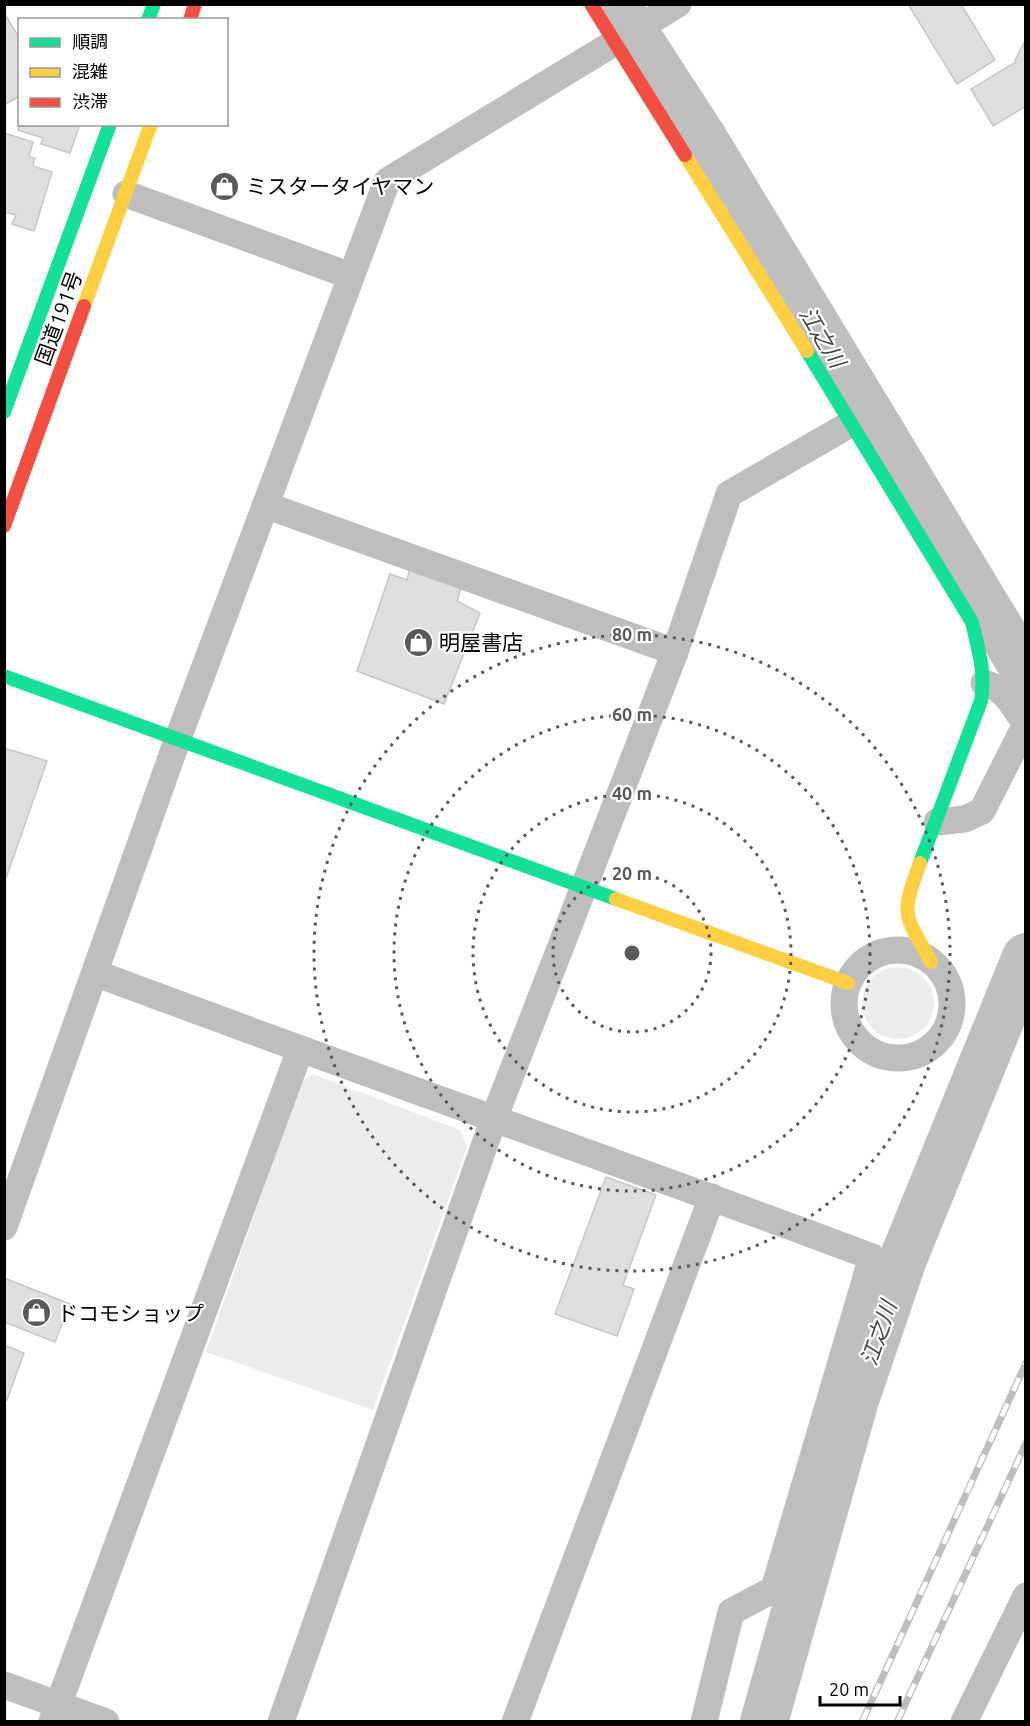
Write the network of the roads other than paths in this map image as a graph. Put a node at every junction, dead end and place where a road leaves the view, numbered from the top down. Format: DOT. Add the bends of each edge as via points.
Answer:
graph roads {
  1 [pos="591,4"];
  2 [pos="678,4"];
  3 [pos="614,43"];
  4 [pos="109,126"];
  5 [pos="150,126"];
  6 [pos="126,194"];
  7 [pos="351,276"];
  8 [pos="4,412"];
  9 [pos="852,423"];
  10 [pos="265,505"];
  11 [pos="4,526"];
  12 [pos="675,652"];
  13 [pos="4,676"];
  14 [pos="984,683"];
  15 [pos="1025,724"];
  16 [pos="177,741"];
  17 [pos="936,822"];
  18 [pos="584,888"];
  19 [pos="932,962"];
  20 [pos="95,973"];
  21 [pos="848,983"];
  22 [pos="300,1050"];
  23 [pos="493,1121"];
  24 [pos="712,1197"];
  25 [pos="4,1227"];
  26 [pos="1026,1596"];
  27 [pos="4,1685"];
  28 [pos="55,1713"];
  29 [pos="106,1722"];
  30 [pos="281,1722"];
  31 [pos="514,1722"];
  32 [pos="704,1722"];
  33 [pos="964,1722"];
  1 -- 3 [label="main road"];
  2 -- 3 [label="street"];
  3 -- 7 [label="street" via="387,181"];
  3 -- 9 [label="main road"];
  4 -- 8 [label="main road, 国道191号"];
  5 -- 6 [label="main road, 国道191号"];
  6 -- 7 [label="street"];
  6 -- 11 [label="main road, 国道191号"];
  7 -- 10 [label="street"];
  9 -- 12 [label="street" via="729,494"];
  9 -- 14 [label="main road" via="972,622"];
  10 -- 12 [label="street"];
  10 -- 16 [label="street"];
  12 -- 18 [label="street"];
  13 -- 16 [label="main road"];
  14 -- 15 [label="street" via="1007,695"];
  14 -- 17 [label="main road" via="981,701"];
  15 -- 17 [label="street" via="982,811 965,819"];
  16 -- 18 [label="main road"];
  16 -- 20 [label="street"];
  17 -- 19 [label="main road" via="906,901 906,916"];
  18 -- 21 [label="main road"];
  18 -- 23 [label="street"];
  19 -- 21 [label="street" via="912,952 882,953 868,959"];
  19 -- 21 [label="street" via="947,980 952,1010 941,1038 916,1055 885,1057 858,1041 844,1014"];
  20 -- 22 [label="street"];
  20 -- 25 [label="street"];
  22 -- 23 [label="street"];
  22 -- 28 [label="street"];
  23 -- 24 [label="street"];
  23 -- 30 [label="street"];
  24 -- 31 [label="street"];
  24 -- 32 [label="street" via="872,1257 774,1589 731,1612"];
  26 -- 33 [label="street"];
  27 -- 28 [label="street"];
  28 -- 29 [label="street"];
}
